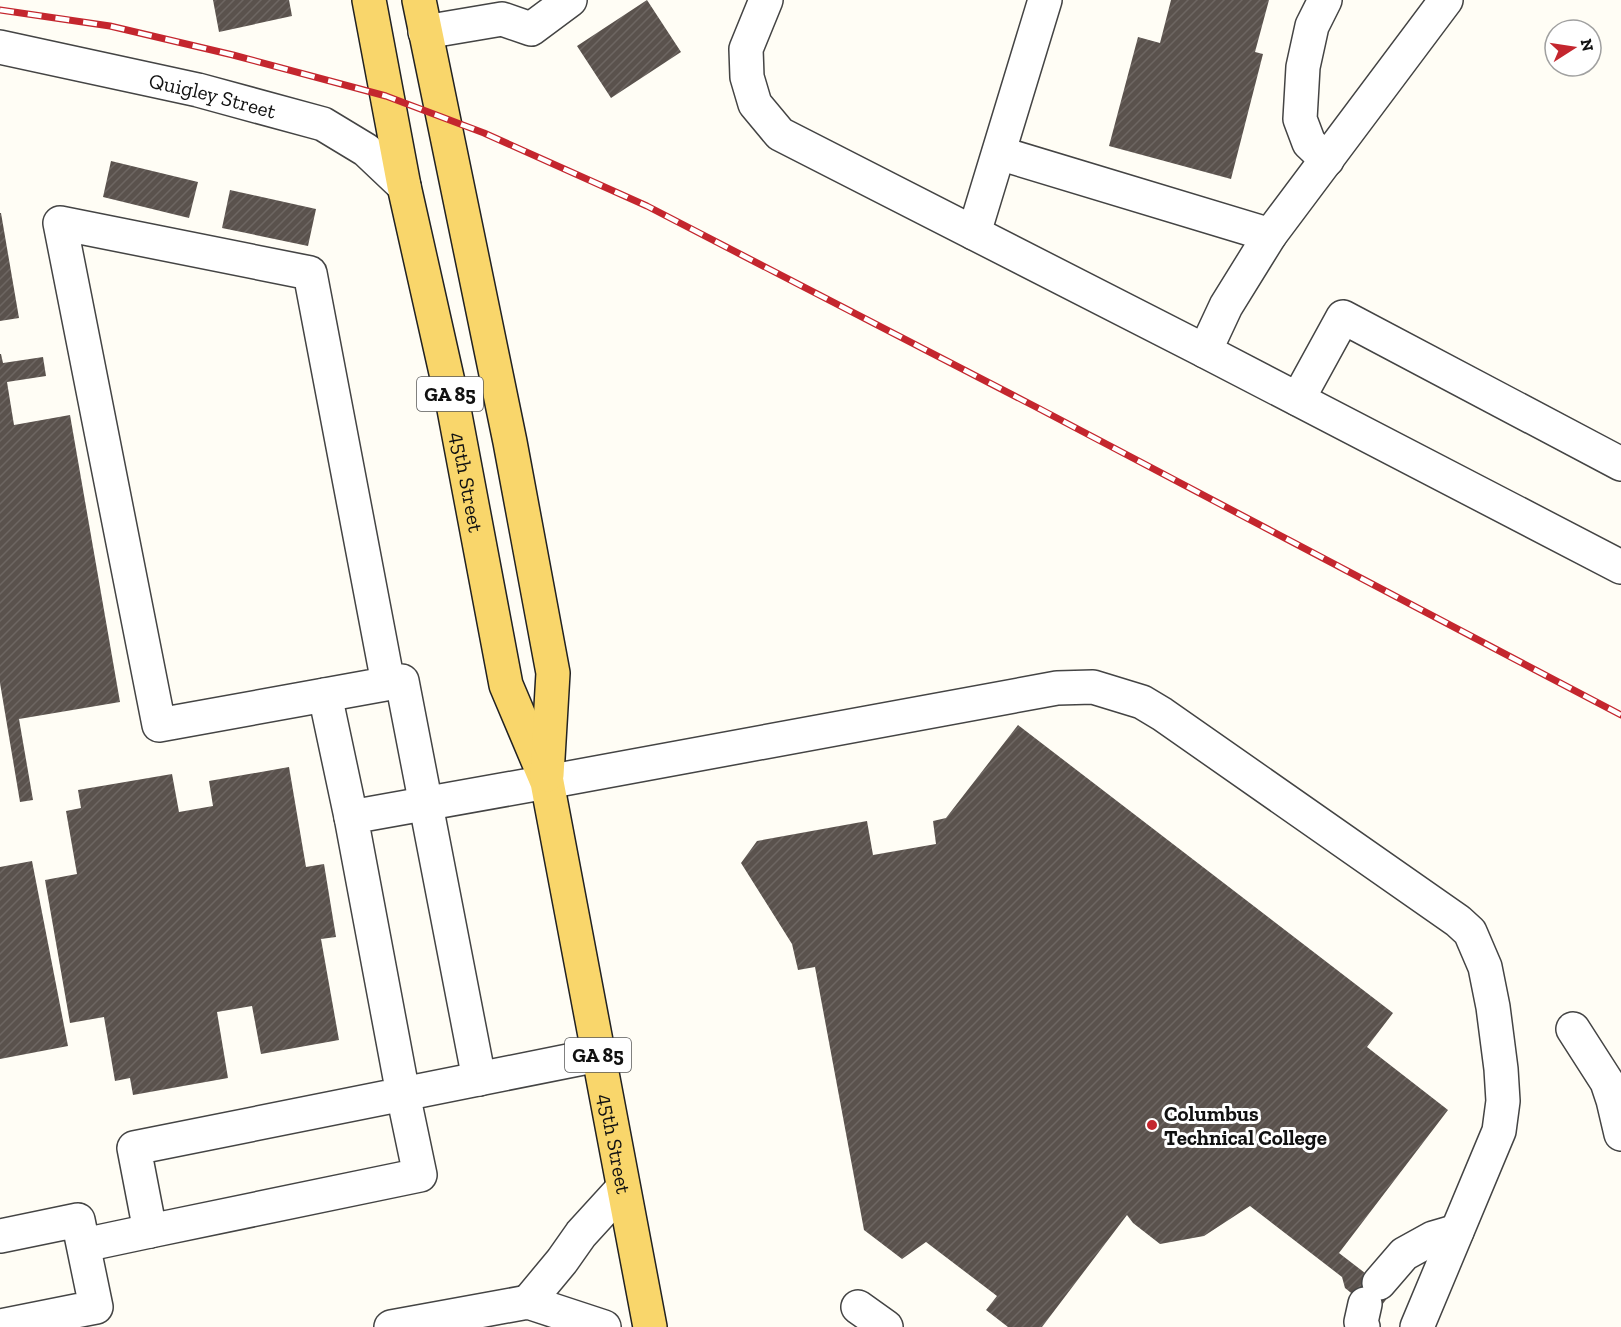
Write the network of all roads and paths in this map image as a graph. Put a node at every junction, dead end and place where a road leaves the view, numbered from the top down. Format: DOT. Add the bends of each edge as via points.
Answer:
graph roads {
  1 [pos="369,0"];
  2 [pos="419,0"];
  3 [pos="570,0"];
  4 [pos="766,0"];
  5 [pos="1046,0"];
  6 [pos="1325,0"];
  7 [pos="1446,0"];
  8 [pos="500,10"];
  9 [pos="425,32"];
  10 [pos="0,47"];
  11 [pos="999,153"];
  12 [pos="1327,160"];
  13 [pos="404,186"];
  14 [pos="974,233"];
  15 [pos="1270,235"];
  16 [pos="1205,351"];
  17 [pos="1298,399"];
  18 [pos="1621,464"];
  19 [pos="1621,567"];
  20 [pos="388,683"];
  21 [pos="325,695"];
  22 [pos="547,782"];
  23 [pos="426,804"];
  24 [pos="351,817"];
  25 [pos="1574,1029"];
  26 [pos="598,1055"];
  27 [pos="479,1079"];
  28 [pos="403,1094"];
  29 [pos="1621,1134"];
  30 [pos="623,1188"];
  31 [pos="1457,1231"];
  32 [pos="150,1232"];
  33 [pos="0,1236"];
  34 [pos="84,1245"];
  35 [pos="528,1302"];
  36 [pos="1369,1305"];
  37 [pos="858,1307"];
  38 [pos="0,1326"];
  39 [pos="391,1327"];
  40 [pos="604,1327"];
  41 [pos="650,1327"];
  42 [pos="886,1327"];
  43 [pos="1417,1327"];
  1 -- 13 [label="main road, 45th Street / GA 85"];
  2 -- 9 [label="main road, 45th Street / GA 85"];
  3 -- 8 [label="street" via="531,29"];
  4 -- 14 [label="street" via="746,49 747,77 755,104 780,134"];
  5 -- 11 [label="street"];
  6 -- 12 [label="street" via="1312,26 1303,67 1300,118 1309,143"];
  7 -- 12 [label="street"];
  8 -- 9 [label="street"];
  9 -- 22 [label="main road, 45th Street / GA 85" via="510,442 553,673"];
  10 -- 13 [label="street, Quigley Street" via="198,90 323,124 366,150"];
  11 -- 14 [label="street"];
  11 -- 15 [label="street"];
  12 -- 15 [label="street"];
  13 -- 22 [label="main road, 45th Street / GA 85" via="453,404 506,685"];
  14 -- 16 [label="street"];
  15 -- 16 [label="street" via="1226,306"];
  16 -- 17 [label="street"];
  17 -- 18 [label="street" via="1343,317"];
  17 -- 19 [label="street"];
  20 -- 21 [label="street"];
  20 -- 21 [label="street" via="310,273 60,223 159,725"];
  20 -- 23 [label="street" via="402,681"];
  21 -- 24 [label="street"];
  22 -- 23 [label="street"];
  22 -- 26 [label="main road, 45th Street / GA 85"];
  22 -- 31 [label="street" via="1057,688 1093,687 1142,702 1470,932 1485,967 1503,1101 1499,1131"];
  23 -- 24 [label="street"];
  23 -- 27 [label="street"];
  24 -- 28 [label="street"];
  25 -- 29 [label="street" via="1607,1082"];
  26 -- 27 [label="street"];
  26 -- 30 [label="main road, 45th Street / GA 85"];
  27 -- 28 [label="street"];
  28 -- 32 [label="street" via="420,1175"];
  28 -- 32 [label="street" via="134,1148"];
  30 -- 35 [label="street"];
  30 -- 41 [label="main road, 45th Street / GA 85"];
  31 -- 36 [label="street" via="1433,1238 1404,1254"];
  31 -- 43 [label="street"];
  32 -- 34 [label="street"];
  33 -- 34 [label="street" via="78,1220"];
  34 -- 38 [label="street" via="96,1307"];
  35 -- 39 [label="street"];
  35 -- 40 [label="street"];
  37 -- 42 [label="street"];
}
